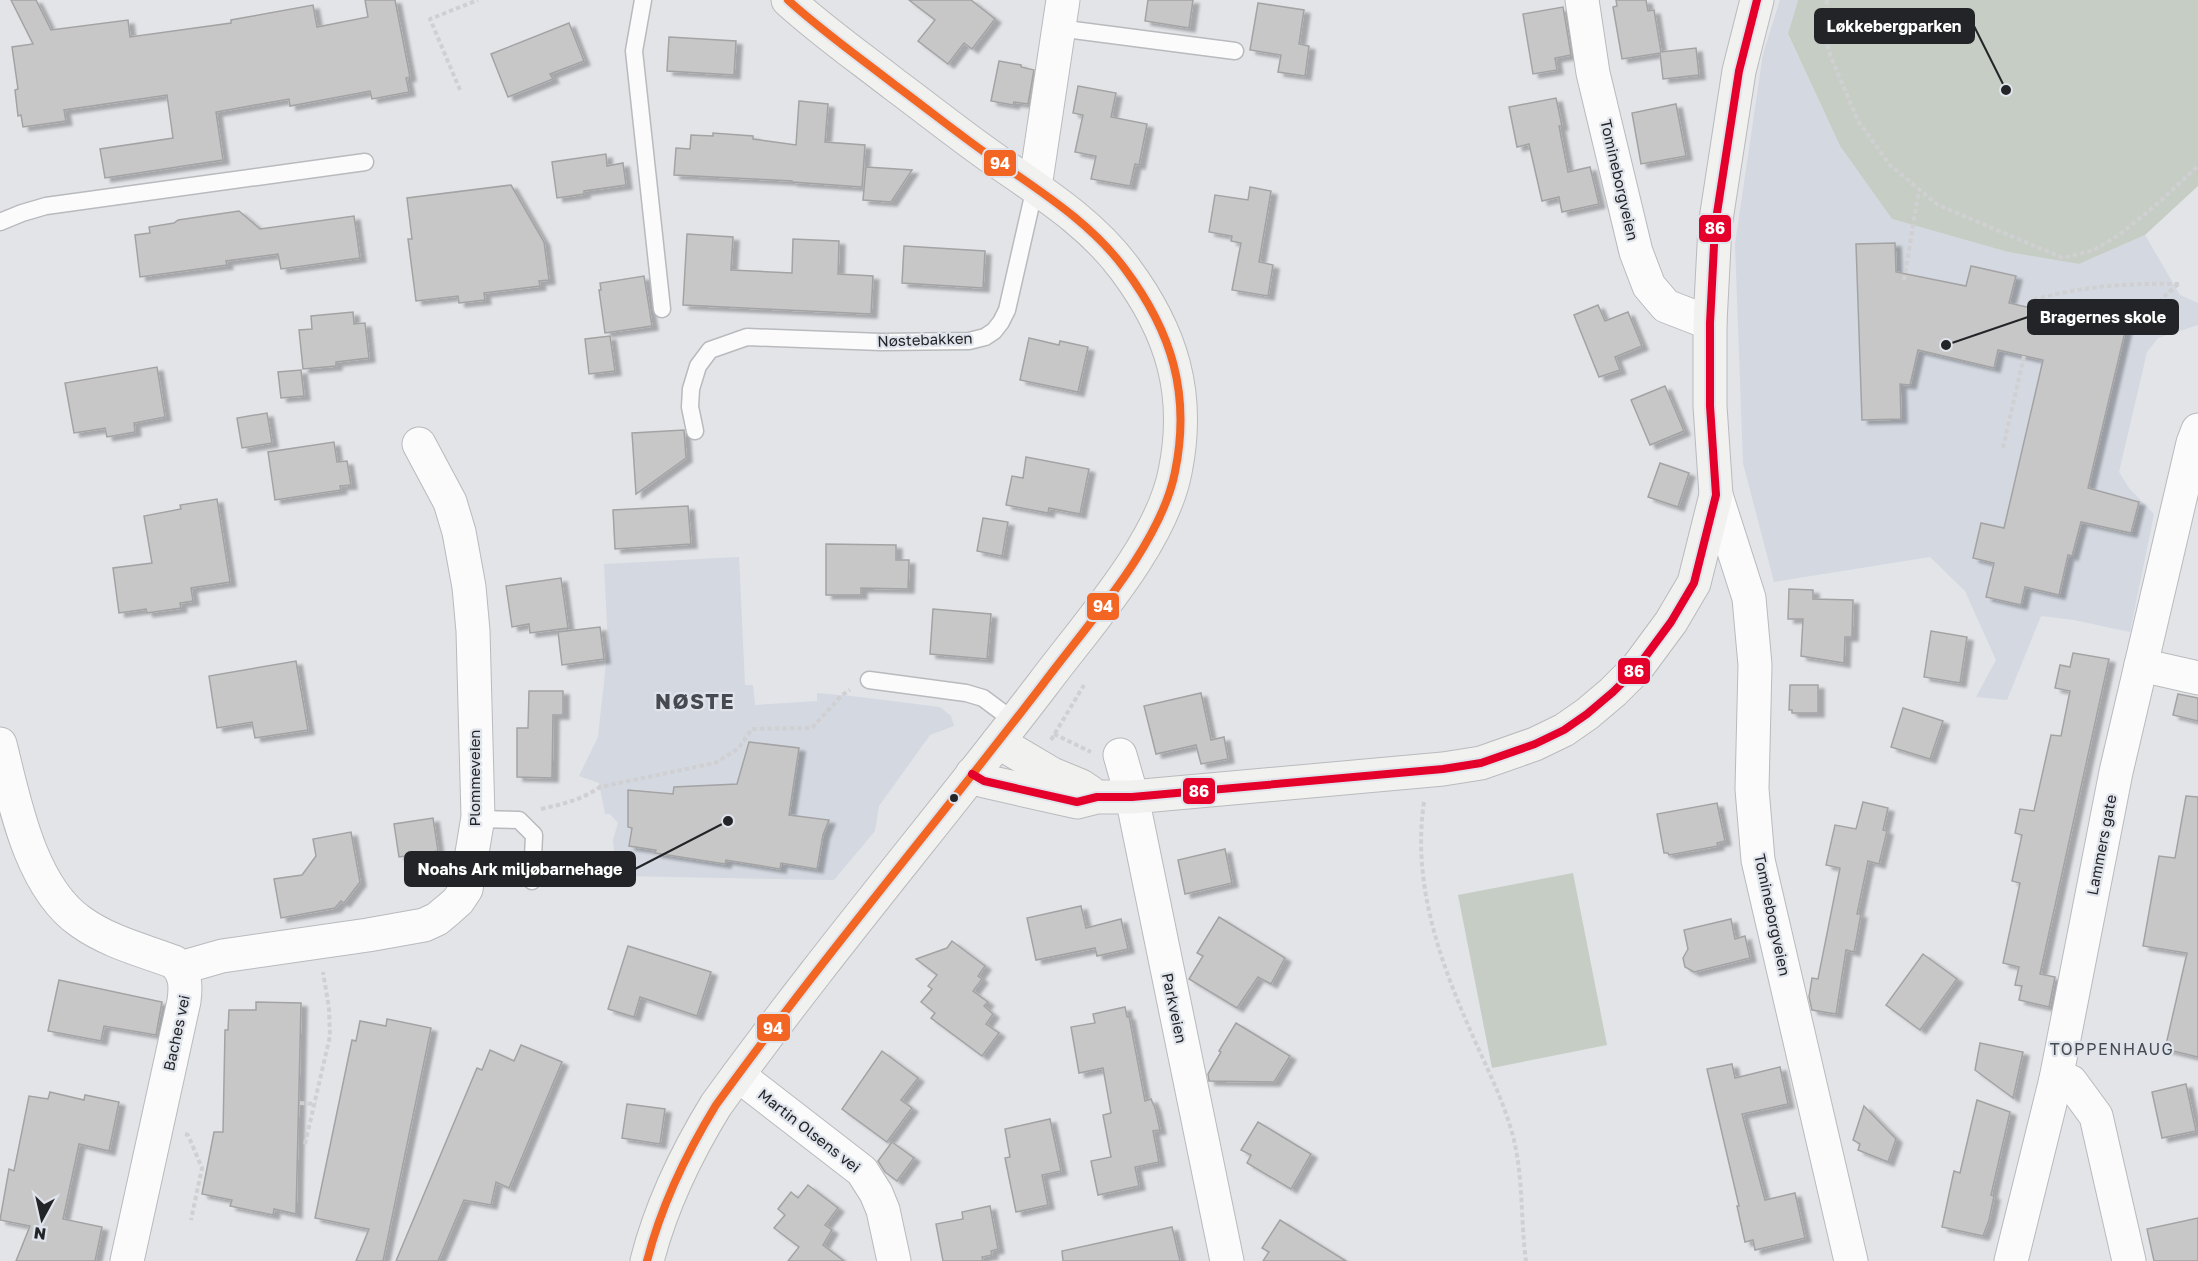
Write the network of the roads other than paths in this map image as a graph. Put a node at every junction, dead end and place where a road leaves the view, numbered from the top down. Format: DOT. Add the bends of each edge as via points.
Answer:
graph roads {
  1 [pos="643,0"];
  2 [pos="788,0"];
  3 [pos="1582,0"];
  4 [pos="1757,0"];
  5 [pos="1060,14"];
  6 [pos="1235,51"];
  7 [pos="365,162"];
  8 [pos="1035,187"];
  9 [pos="0,222"];
  10 [pos="662,309"];
  11 [pos="1710,323"];
  12 [pos="2198,430"];
  13 [pos="695,431"];
  14 [pos="419,444"];
  15 [pos="1716,495"];
  16 [pos="2141,665"];
  17 [pos="2198,678"];
  18 [pos="869,680"];
  19 [pos="1006,731"];
  20 [pos="0,744"];
  21 [pos="1120,756"];
  22 [pos="972,774"];
  23 [pos="1097,797"];
  24 [pos="1132,797"];
  25 [pos="478,819"];
  26 [pos="532,881"];
  27 [pos="180,968"];
  28 [pos="738,1075"];
  29 [pos="2056,1079"];
  30 [pos="128,1261"];
  31 [pos="647,1261"];
  32 [pos="894,1261"];
  33 [pos="1227,1261"];
  34 [pos="1851,1261"];
  35 [pos="2011,1261"];
  36 [pos="2129,1261"];
  1 -- 10 [label="lane" via="634,51"];
  2 -- 8 [label="main road" via="817,26"];
  3 -- 11 [label="street, Tomineborgveien" via="1593,73 1639,261 1649,286 1665,306"];
  4 -- 11 [label="main road" via="1739,71 1715,226"];
  5 -- 6 [label="lane"];
  5 -- 8 [label="street, Nøstebakken"];
  7 -- 9 [label="lane" via="46,206"];
  8 -- 13 [label="lane, Nøstebakken" via="1007,310 985,337 881,342 747,337 710,350 698,366 690,407"];
  8 -- 19 [label="main road" via="1088,228 1123,266 1142,294 1164,334 1177,374 1182,422 1173,482 1151,534 1126,574"];
  11 -- 15 [label="main road"];
  12 -- 16 [label="street, Lammers gate"];
  14 -- 25 [label="street, Plommeveien" via="450,502 469,587"];
  15 -- 24 [label="main road" via="1694,583 1671,622 1637,668 1564,730 1481,763"];
  15 -- 34 [label="street, Tomineborgveien" via="1749,598 1755,665 1752,789 1758,860"];
  16 -- 17 [label="street"];
  16 -- 29 [label="street, Lammers gate"];
  18 -- 19 [label="lane" via="983,698"];
  19 -- 22 [label="main road"];
  19 -- 23 [label="main road" via="1052,774"];
  20 -- 27 [label="street" via="24,831 56,898 79,921"];
  21 -- 24 [label="street, Parkveien"];
  22 -- 23 [label="main road" via="984,782 1077,802"];
  22 -- 28 [label="main road"];
  23 -- 24 [label="main road"];
  24 -- 33 [label="street, Parkveien"];
  25 -- 26 [label="lane" via="519,820 534,835"];
  25 -- 27 [label="street, Plommeveien" via="466,889 437,919 424,925 222,957"];
  27 -- 30 [label="street, Baches vei" via="186,987 184,1001"];
  28 -- 31 [label="main road" via="703,1127 667,1198"];
  28 -- 32 [label="street, Martin Olsens vei" via="862,1171 883,1210"];
  29 -- 35 [label="street, Lammers gate"];
  29 -- 36 [label="street" via="2071,1082 2096,1116"];
}
